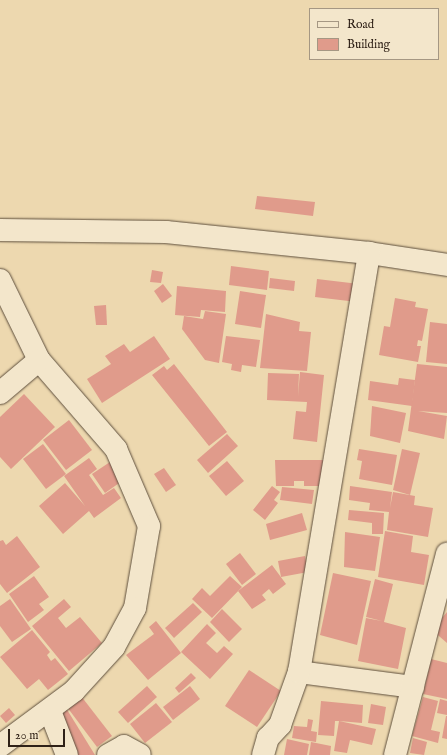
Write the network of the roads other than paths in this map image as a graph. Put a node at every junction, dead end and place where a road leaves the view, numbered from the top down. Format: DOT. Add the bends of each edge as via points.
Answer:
graph roads {
  1 [pos="0,230"];
  2 [pos="369,253"];
  3 [pos="447,265"];
  4 [pos="0,280"];
  5 [pos="39,360"];
  6 [pos="0,393"];
  7 [pos="447,554"];
  8 [pos="299,672"];
  9 [pos="413,687"];
  10 [pos="50,710"];
  11 [pos="0,746"];
  12 [pos="68,755"];
  13 [pos="108,755"];
  14 [pos="140,755"];
  15 [pos="263,755"];
  16 [pos="395,755"];
  1 -- 2 [label="street" via="166,232"];
  2 -- 3 [label="street"];
  2 -- 8 [label="street"];
  4 -- 5 [label="street"];
  5 -- 6 [label="street"];
  5 -- 10 [label="street" via="116,449 149,526 135,608 114,647"];
  7 -- 9 [label="street"];
  8 -- 9 [label="street"];
  8 -- 15 [label="street" via="280,725 268,738"];
  9 -- 16 [label="street"];
  10 -- 11 [label="street"];
  10 -- 12 [label="street"];
  13 -- 14 [label="street" via="124,746"];
}
